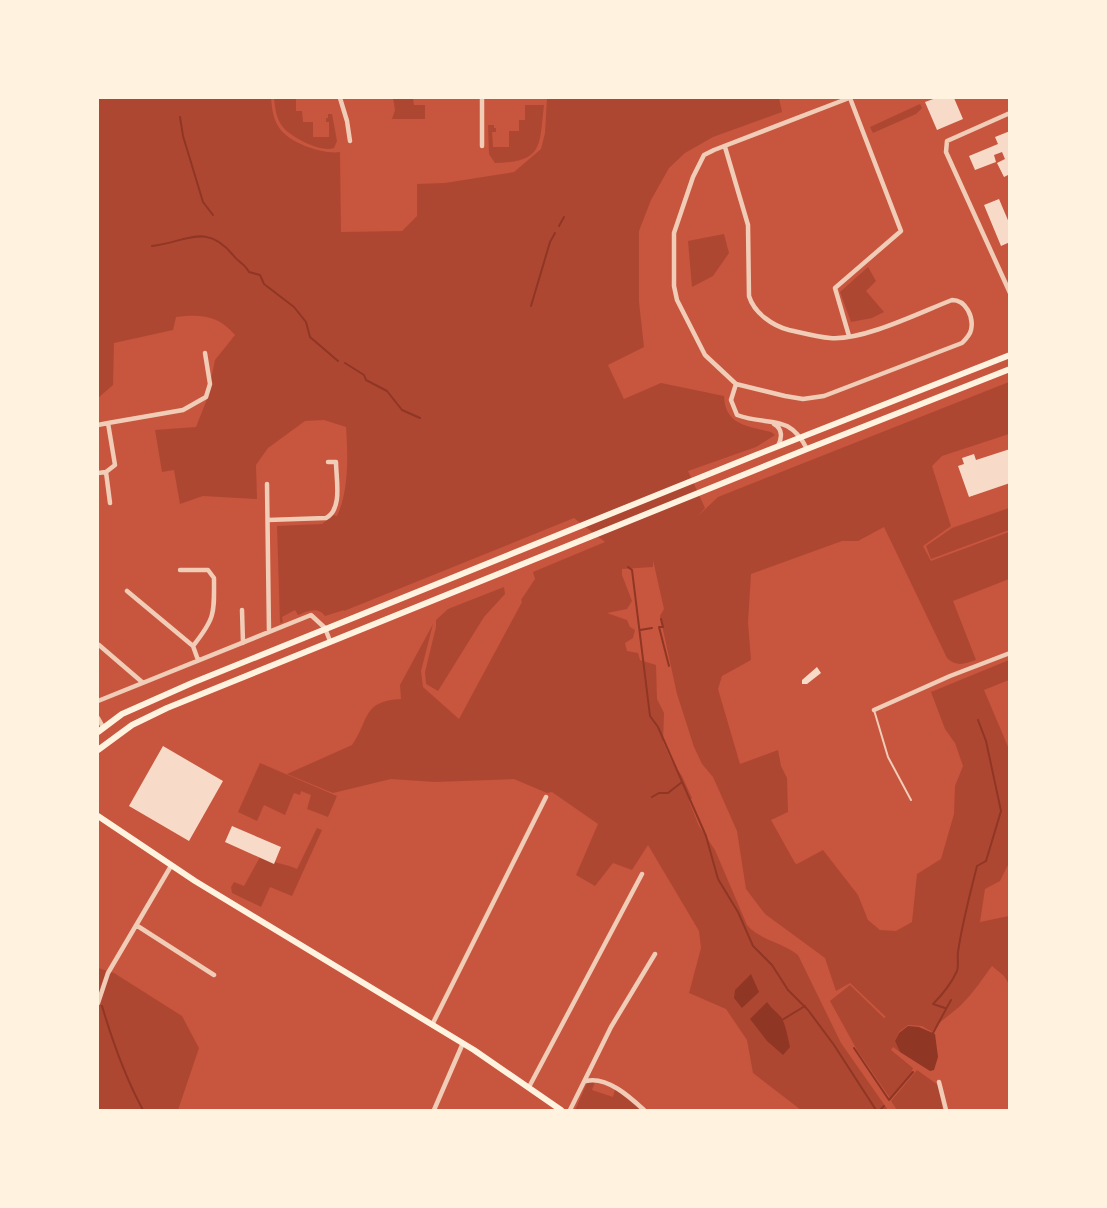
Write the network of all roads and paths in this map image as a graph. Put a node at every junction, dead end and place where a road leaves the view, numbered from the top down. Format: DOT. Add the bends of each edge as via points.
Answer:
graph roads {
  1 [pos="340,98"];
  2 [pos="482,98"];
  3 [pos="849,98"];
  4 [pos="1010,113"];
  5 [pos="350,141"];
  6 [pos="482,146"];
  7 [pos="725,147"];
  8 [pos="1010,293"];
  9 [pos="849,336"];
  10 [pos="205,353"];
  11 [pos="1010,355"];
  12 [pos="1010,369"];
  13 [pos="736,384"];
  14 [pos="769,422"];
  15 [pos="108,423"];
  16 [pos="98,425"];
  17 [pos="801,438"];
  18 [pos="778,446"];
  19 [pos="807,449"];
  20 [pos="328,462"];
  21 [pos="106,472"];
  22 [pos="98,473"];
  23 [pos="267,484"];
  24 [pos="110,503"];
  25 [pos="268,520"];
  26 [pos="180,570"];
  27 [pos="127,591"];
  28 [pos="242,610"];
  29 [pos="324,628"];
  30 [pos="269,632"];
  31 [pos="330,641"];
  32 [pos="243,643"];
  33 [pos="99,645"];
  34 [pos="193,646"];
  35 [pos="1010,653"];
  36 [pos="198,660"];
  37 [pos="142,682"];
  38 [pos="98,700"];
  39 [pos="874,710"];
  40 [pos="98,718"];
  41 [pos="100,730"];
  42 [pos="98,750"];
  43 [pos="546,797"];
  44 [pos="911,800"];
  45 [pos="98,816"];
  46 [pos="171,866"];
  47 [pos="642,874"];
  48 [pos="136,925"];
  49 [pos="655,954"];
  50 [pos="214,975"];
  51 [pos="98,1003"];
  52 [pos="432,1024"];
  53 [pos="463,1043"];
  54 [pos="586,1081"];
  55 [pos="939,1082"];
  56 [pos="529,1087"];
  57 [pos="434,1110"];
  58 [pos="561,1110"];
  59 [pos="570,1110"];
  60 [pos="644,1110"];
  61 [pos="946,1110"];
  1 -- 5 [label="street"];
  2 -- 6 [label="street"];
  3 -- 7 [label="street"];
  3 -- 9 [label="street" via="901,231 835,288"];
  4 -- 8 [label="street" via="947,141 946,152"];
  7 -- 9 [label="street" via="748,225 751,304 779,327 831,338"];
  7 -- 13 [label="street" via="704,156 693,177 674,233 675,294 705,355"];
  9 -- 13 [label="street" via="876,330 952,300 965,304 972,322 971,333 962,343 824,396 803,399"];
  10 -- 15 [label="street" via="210,384 206,397 197,404"];
  11 -- 17 [label="main road"];
  12 -- 19 [label="main road"];
  13 -- 14 [label="street" via="730,400 737,415"];
  14 -- 17 [label="street" via="783,423"];
  14 -- 18 [label="street" via="780,429"];
  15 -- 16 [label="street"];
  15 -- 21 [label="street" via="115,465"];
  17 -- 18 [label="main road"];
  17 -- 19 [label="street"];
  18 -- 29 [label="main road"];
  19 -- 31 [label="main road"];
  20 -- 25 [label="street" via="336,462 333,515"];
  21 -- 22 [label="street"];
  21 -- 24 [label="street"];
  23 -- 25 [label="street"];
  25 -- 30 [label="street"];
  26 -- 34 [label="street" via="208,570 214,578 211,622"];
  27 -- 34 [label="street"];
  28 -- 32 [label="street"];
  29 -- 30 [label="street" via="311,615"];
  29 -- 31 [label="street"];
  29 -- 41 [label="main road" via="140,704"];
  30 -- 32 [label="street"];
  31 -- 42 [label="main road" via="167,708 132,725"];
  32 -- 36 [label="street"];
  33 -- 37 [label="street"];
  34 -- 36 [label="street"];
  35 -- 39 [label="street"];
  36 -- 37 [label="street"];
  37 -- 38 [label="street"];
  39 -- 44 [label="lane" via="888,757"];
  40 -- 41 [label="street"];
  43 -- 52 [label="street"];
  45 -- 46 [label="main road"];
  46 -- 48 [label="street"];
  46 -- 52 [label="main road"];
  47 -- 56 [label="street"];
  48 -- 50 [label="street"];
  48 -- 51 [label="street" via="108,973"];
  49 -- 54 [label="street" via="611,1027"];
  52 -- 53 [label="main road"];
  53 -- 56 [label="main road"];
  53 -- 57 [label="street"];
  54 -- 59 [label="street"];
  54 -- 60 [label="street" via="592,1079 621,1089"];
  55 -- 61 [label="street"];
  56 -- 58 [label="main road"];
}
